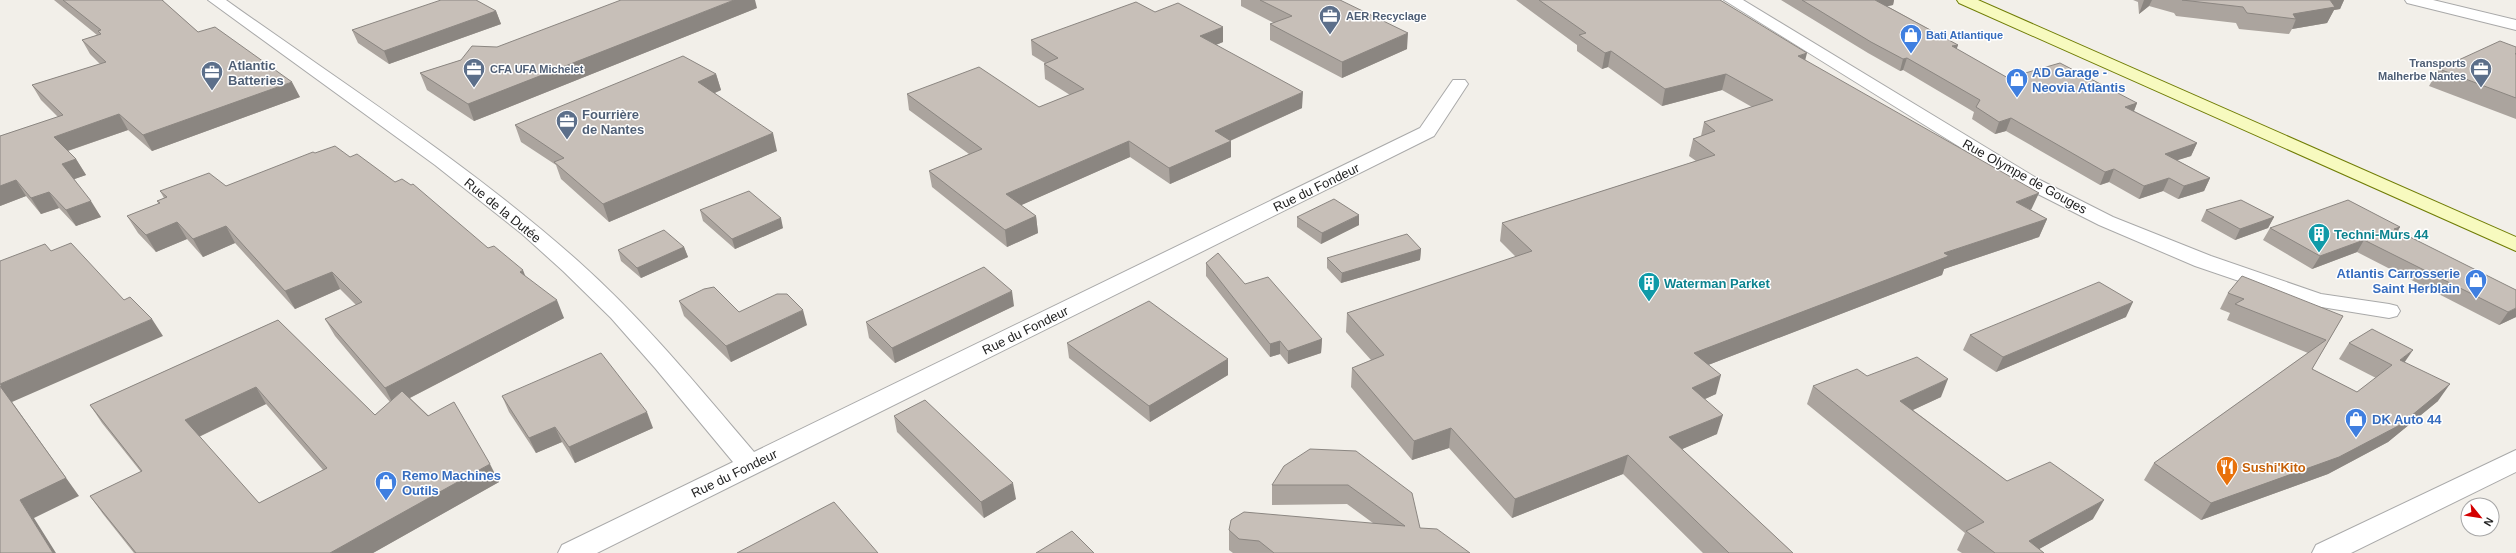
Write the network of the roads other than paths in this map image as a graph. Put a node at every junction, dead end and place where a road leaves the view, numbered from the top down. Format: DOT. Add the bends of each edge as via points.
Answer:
graph roads {
  1 [pos="216,0"];
  2 [pos="1732,0"];
  3 [pos="1965,0"];
  4 [pos="2413,0"];
  5 [pos="2516,25"];
  6 [pos="1459,84"];
  7 [pos="2516,245"];
  8 [pos="2389,311"];
  9 [pos="2516,459"];
  10 [pos="750,465"];
  11 [pos="572,553"];
  12 [pos="2326,553"];
  1 -- 10 [label="street, Rue de la Dutée" via="416,141 570,265 654,347"];
  2 -- 8 [label="street, Rue Olympe de Gouges" via="2031,183 2106,221 2203,261 2317,300"];
  3 -- 7 [label="main road"];
  4 -- 5 [label="street"];
  6 -- 10 [label="street, Rue du Fondeur" via="1427,132"];
  9 -- 12 [label="street"];
  10 -- 11 [label="street, Rue du Fondeur"];
}
